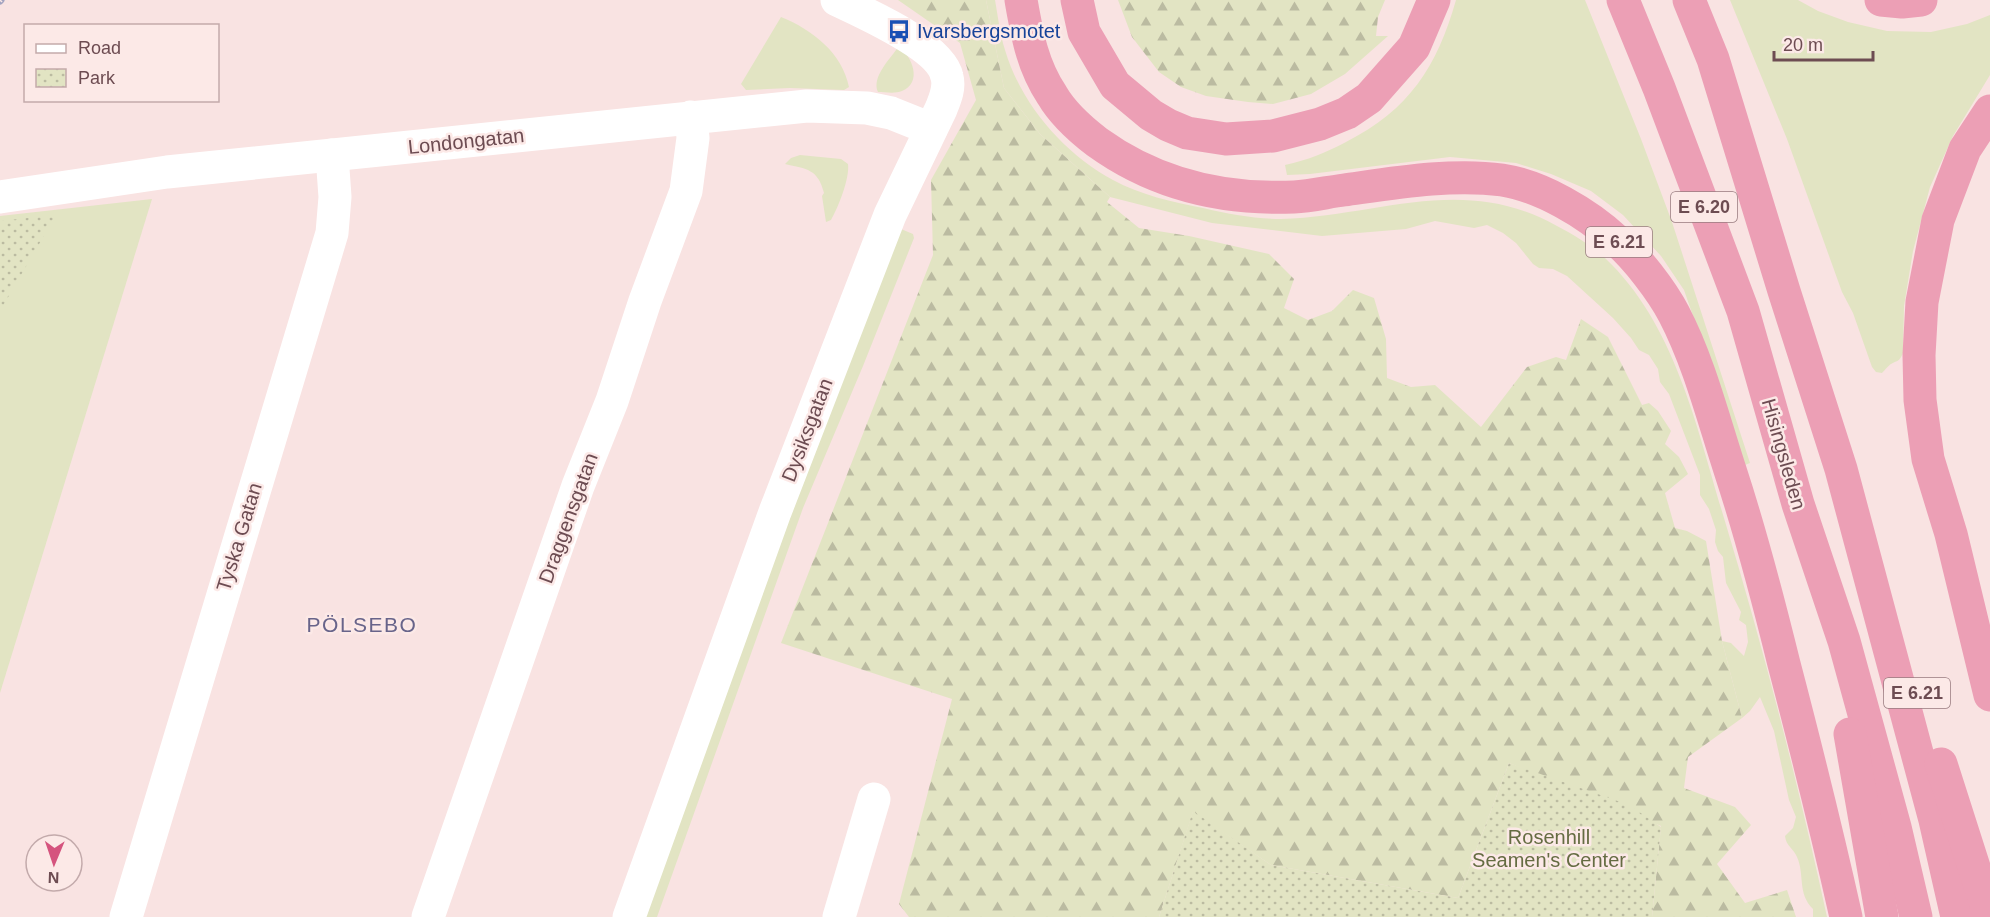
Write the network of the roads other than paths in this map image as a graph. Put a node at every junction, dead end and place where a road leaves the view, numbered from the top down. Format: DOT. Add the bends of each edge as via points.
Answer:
graph roads {
  1 [pos="837,0"];
  2 [pos="1021,0"];
  3 [pos="1434,0"];
  4 [pos="1623,0"];
  5 [pos="1689,0"];
  6 [pos="1881,0"];
  7 [pos="1921,0"];
  8 [pos="1081,7"];
  9 [pos="1990,111"];
  10 [pos="691,117"];
  11 [pos="931,129"];
  12 [pos="332,155"];
  13 [pos="0,197"];
  14 [pos="1841,470"];
  15 [pos="1798,504"];
  16 [pos="1990,694"];
  17 [pos="874,799"];
  18 [pos="126,917"];
  19 [pos="428,917"];
  20 [pos="629,917"];
  21 [pos="839,917"];
  22 [pos="1846,917"];
  23 [pos="1882,917"];
  24 [pos="1916,917"];
  25 [pos="1957,917"];
  26 [pos="1990,917"];
  1 -- 11 [label="street, Dysiksgatan" via="899,32 941,64 947,77 947,92"];
  2 -- 22 [label="highway, E 6.21" via="1030,51 1052,96 1078,128 1131,165 1156,177 1225,193 1274,197 1462,177 1505,180 1547,194 1617,240 1672,309 1707,399 1751,534"];
  3 -- 8 [label="highway" via="1414,47 1369,98 1347,113 1273,136 1226,139 1187,133 1130,99 1115,85 1084,32"];
  4 -- 15 [label="highway, Hisingsleden / E 6.20" via="1743,311"];
  5 -- 14 [label="highway, E 6.21" via="1713,59"];
  6 -- 7 [label="highway"];
  9 -- 16 [label="highway" via="1965,149 1938,220 1922,302 1919,355 1928,459 1951,534"];
  10 -- 11 [label="street, Londongatan" via="807,106 847,107 891,113"];
  10 -- 12 [label="street, Londongatan"];
  10 -- 19 [label="street, Draggensgatan" via="693,138 686,191 574,497"];
  11 -- 20 [label="street, Dysiksgatan" via="890,215 775,512"];
  12 -- 13 [label="street, Londongatan" via="167,172"];
  12 -- 18 [label="street, Tyska Gatan" via="332,233"];
  14 -- 25 [label="highway" via="1935,820"];
  14 -- 26 [label="highway, E 6.21"];
  15 -- 23 [label="highway" via="1849,727"];
  15 -- 24 [label="highway, Hisingsleden / E 6.20" via="1844,641"];
  17 -- 21 [label="street"];
}
